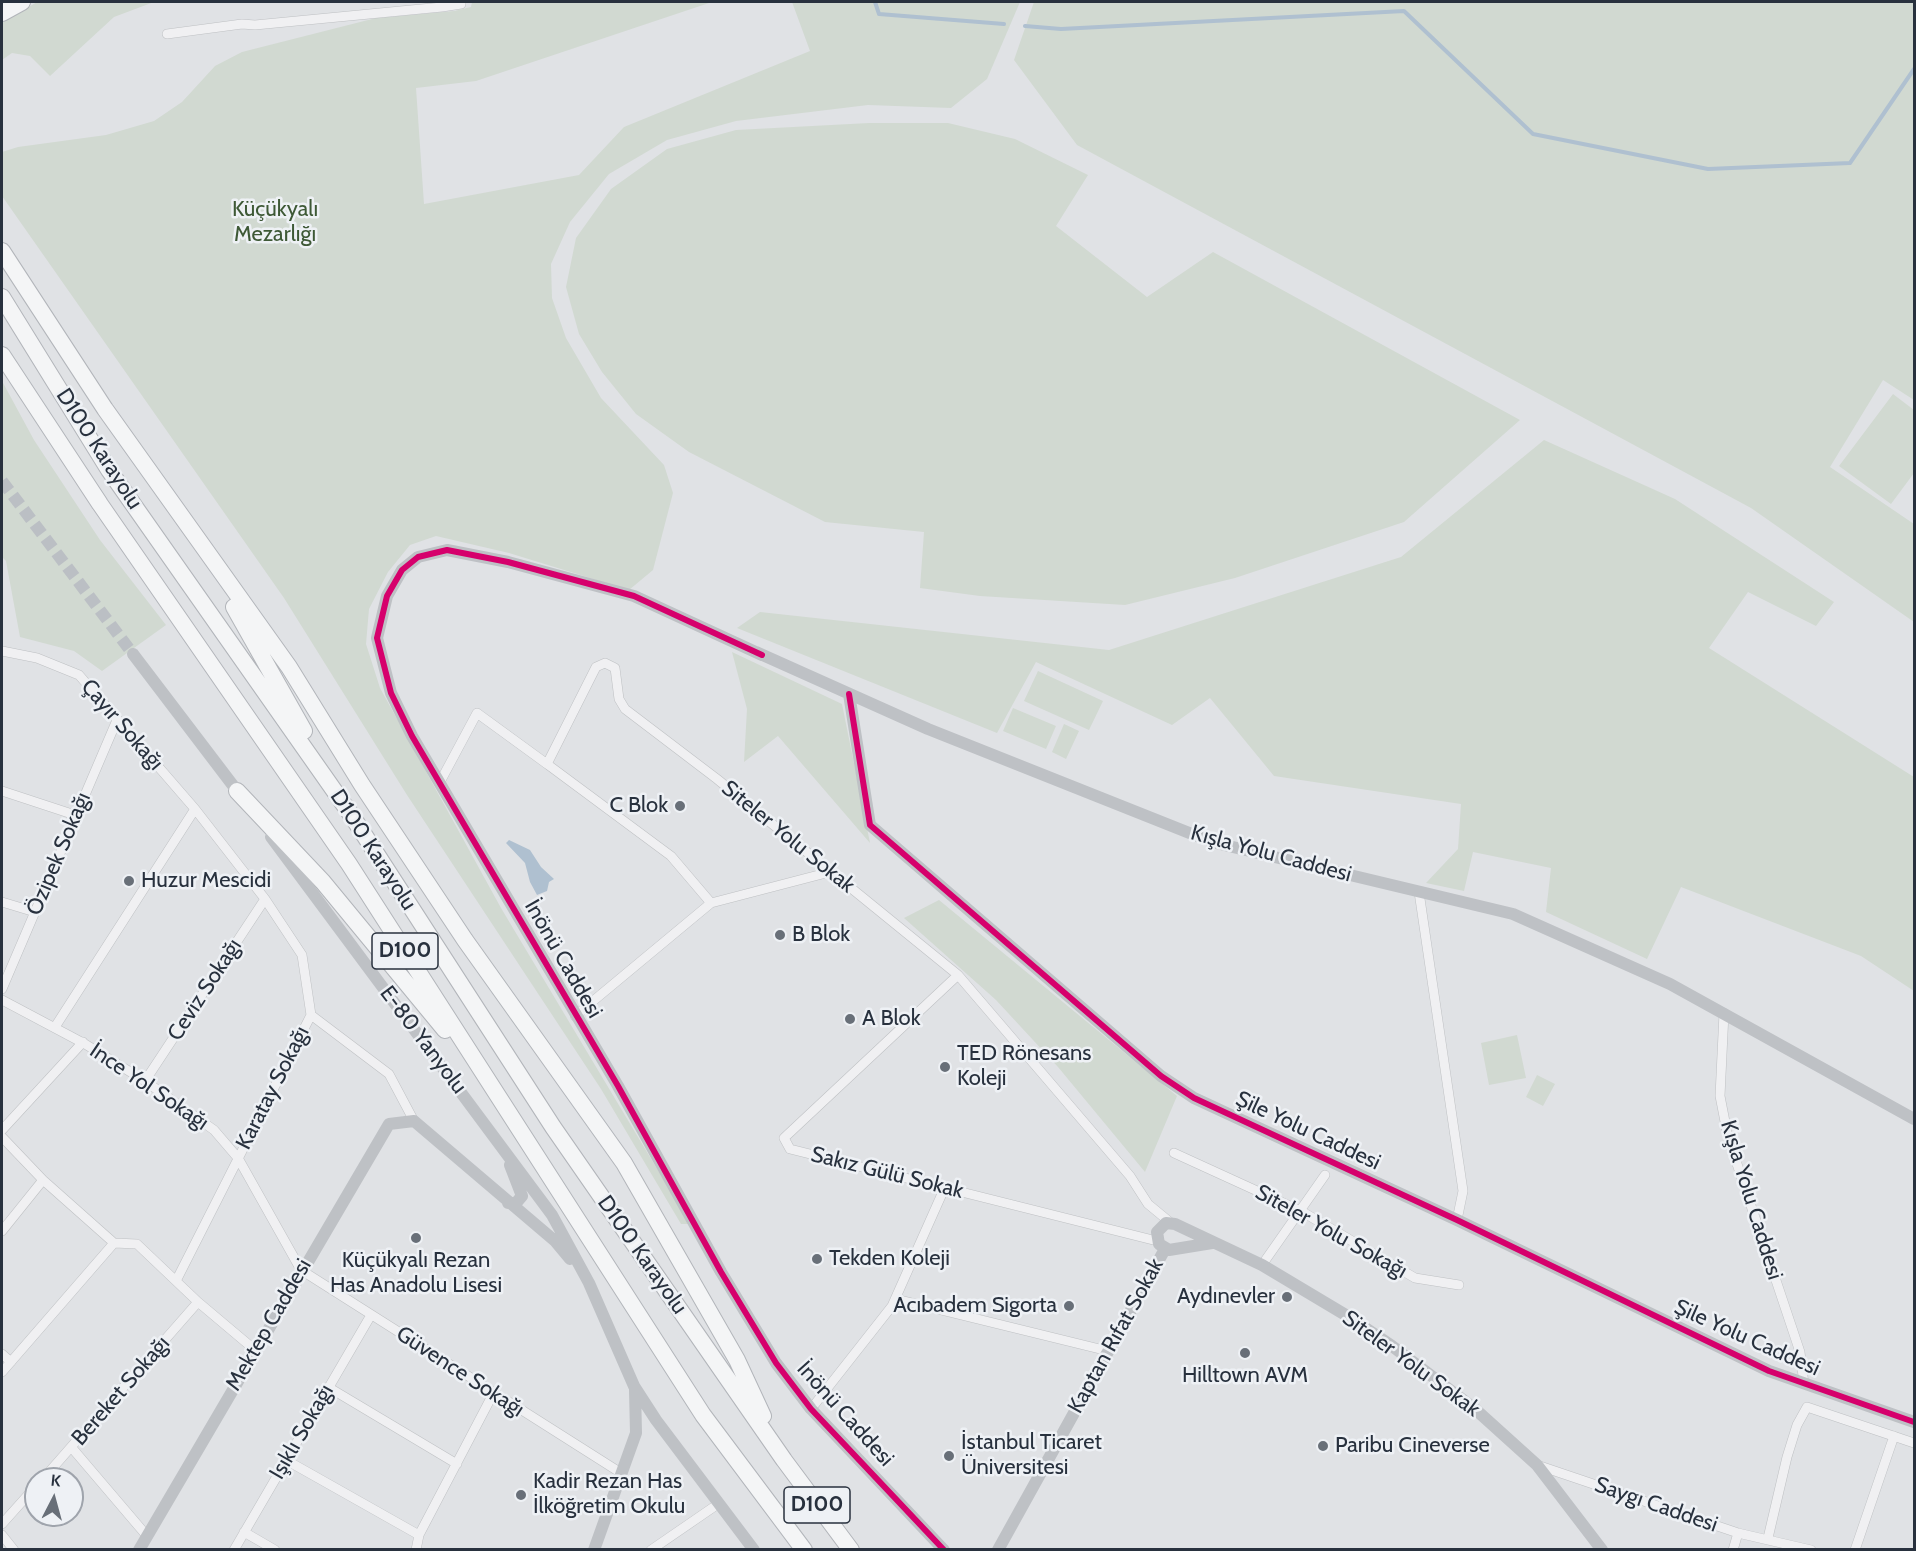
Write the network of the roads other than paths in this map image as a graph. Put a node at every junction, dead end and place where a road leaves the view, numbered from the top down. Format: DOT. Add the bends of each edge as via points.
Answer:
graph roads {
  1 [pos="22,2"];
  2 [pos="461,2"];
  3 [pos="2,13"];
  4 [pos="166,34"];
  5 [pos="3,253"];
  6 [pos="2,297"];
  7 [pos="2,355"];
  8 [pos="172,503"];
  9 [pos="651,602"];
  10 [pos="2,651"];
  11 [pos="133,654"];
  12 [pos="849,694"];
  13 [pos="117,720"];
  14 [pos="548,764"];
  15 [pos="440,782"];
  16 [pos="2,791"];
  17 [pos="237,791"];
  18 [pos="195,809"];
  19 [pos="75,815"];
  20 [pos="352,816"];
  21 [pos="830,872"];
  22 [pos="1419,892"];
  23 [pos="265,898"];
  24 [pos="2,902"];
  25 [pos="711,903"];
  26 [pos="34,912"];
  27 [pos="958,975"];
  28 [pos="2,989"];
  29 [pos="2,1000"];
  30 [pos="1724,1013"];
  31 [pos="311,1015"];
  32 [pos="575,1016"];
  33 [pos="55,1027"];
  34 [pos="82,1042"];
  35 [pos="145,1081"];
  36 [pos="493,1089"];
  37 [pos="1914,1119"];
  38 [pos="414,1121"];
  39 [pos="2,1130"];
  40 [pos="2,1137"];
  41 [pos="500,1142"];
  42 [pos="1174,1153"];
  43 [pos="238,1158"];
  44 [pos="1325,1175"];
  45 [pos="43,1180"];
  46 [pos="945,1187"];
  47 [pos="508,1203"];
  48 [pos="1301,1211"];
  49 [pos="1457,1220"];
  50 [pos="1175,1224"];
  51 [pos="2,1231"];
  52 [pos="114,1242"];
  53 [pos="1212,1244"];
  54 [pos="1161,1245"];
  55 [pos="1180,1247"];
  56 [pos="1262,1265"];
  57 [pos="301,1270"];
  58 [pos="585,1275"];
  59 [pos="176,1281"];
  60 [pos="1459,1285"];
  61 [pos="896,1299"];
  62 [pos="198,1302"];
  63 [pos="371,1315"];
  64 [pos="255,1350"];
  65 [pos="1108,1351"];
  66 [pos="2,1353"];
  67 [pos="11,1362"];
  68 [pos="2,1372"];
  69 [pos="1804,1384"];
  70 [pos="634,1386"];
  71 [pos="328,1387"];
  72 [pos="494,1394"];
  73 [pos="811,1409"];
  74 [pos="656,1420"];
  75 [pos="1914,1422"];
  76 [pos="636,1433"];
  77 [pos="1894,1436"];
  78 [pos="1914,1443"];
  79 [pos="72,1448"];
  80 [pos="286,1460"];
  81 [pos="784,1460"];
  82 [pos="457,1464"];
  83 [pos="1537,1465"];
  84 [pos="54,1467"];
  85 [pos="621,1473"];
  86 [pos="24,1499"];
  87 [pos="718,1504"];
  88 [pos="2,1524"];
  89 [pos="244,1532"];
  90 [pos="1738,1533"];
  91 [pos="2,1535"];
  92 [pos="419,1535"];
  93 [pos="147,1536"];
  94 [pos="1768,1538"];
  95 [pos="668,1539"];
  96 [pos="1807,1549"];
  97 [pos="14,1550"];
  98 [pos="139,1550"];
  99 [pos="234,1550"];
  100 [pos="275,1550"];
  101 [pos="416,1550"];
  102 [pos="594,1550"];
  103 [pos="651,1550"];
  104 [pos="674,1550"];
  105 [pos="754,1550"];
  106 [pos="804,1550"];
  107 [pos="851,1550"];
  108 [pos="944,1550"];
  109 [pos="998,1550"];
  110 [pos="1602,1550"];
  111 [pos="1733,1550"];
  112 [pos="1855,1550"];
  1 -- 3 [label="highway"];
  2 -- 4 [label="street"];
  5 -- 8 [label="highway" via="105,410"];
  6 -- 20 [label="highway, D100 Karayolu / D100" via="110,470"];
  7 -- 36 [label="highway, D100 Karayolu / D100" via="106,513 349,864"];
  8 -- 20 [label="highway"];
  8 -- 81 [label="highway" via="289,667 362,785 518,1017 624,1163 737,1360"];
  9 -- 12 [label="street, Kışla Yolu Caddesi"];
  9 -- 15 [label="street, İnönü Caddesi" via="508,562 447,550 418,557 402,570 387,597 377,638 391,693"];
  10 -- 13 [label="street, Çayır Sokağı" via="38,658 79,675"];
  11 -- 17 [label="street, E-80 Yanyolu"];
  12 -- 22 [label="street, Kışla Yolu Caddesi" via="1212,842"];
  12 -- 49 [label="street, Şile Yolu Caddesi" via="870,825 1135,1056 1194,1098"];
  13 -- 18 [label="street, Çayır Sokağı"];
  13 -- 19 [label="street, Özipek Sokağı"];
  14 -- 15 [label="street" via="477,713"];
  14 -- 21 [label="street, Siteler Yolu Sokak" via="596,667 605,663 615,668 619,699 625,709"];
  14 -- 25 [label="street" via="671,856"];
  15 -- 32 [label="street, İnönü Caddesi"];
  16 -- 19 [label="street"];
  17 -- 36 [label="highway" via="322,882"];
  17 -- 41 [label="street, E-80 Yanyolu"];
  18 -- 23 [label="street, Karatay Sokağı"];
  18 -- 33 [label="street"];
  19 -- 26 [label="street, Özipek Sokağı"];
  20 -- 81 [label="highway, D100 Karayolu / D100" via="553,1127"];
  21 -- 25 [label="street"];
  21 -- 27 [label="street, Siteler Yolu Sokak"];
  22 -- 30 [label="street, Kışla Yolu Caddesi" via="1513,914 1670,984"];
  22 -- 49 [label="street" via="1463,1191"];
  23 -- 31 [label="street, Karatay Sokağı" via="300,951"];
  23 -- 35 [label="street, Ceviz Sokağı"];
  24 -- 26 [label="street"];
  25 -- 32 [label="street"];
  26 -- 28 [label="street, Özipek Sokağı"];
  27 -- 46 [label="street, Sakız Gülü Sokak" via="784,1138 790,1149"];
  27 -- 50 [label="street, Siteler Yolu Sokak" via="1130,1176 1148,1204"];
  29 -- 33 [label="street, İnce Yol Sokağı"];
  30 -- 37 [label="street, Kışla Yolu Caddesi"];
  30 -- 69 [label="street, Kışla Yolu Caddesi" via="1720,1096 1728,1137 1800,1352"];
  31 -- 38 [label="street" via="389,1074"];
  31 -- 43 [label="street, Karatay Sokağı"];
  32 -- 73 [label="street, İnönü Caddesi" via="721,1272 776,1363"];
  33 -- 34 [label="street, İnce Yol Sokağı"];
  34 -- 35 [label="street, İnce Yol Sokağı"];
  34 -- 39 [label="street"];
  35 -- 43 [label="street, İnce Yol Sokağı" via="214,1130"];
  36 -- 106 [label="highway, D100 Karayolu / D100" via="703,1415"];
  38 -- 47 [label="street"];
  38 -- 57 [label="street, Mektep Caddesi" via="394,1122 383,1131"];
  40 -- 45 [label="street"];
  41 -- 47 [label="street" via="522,1192 519,1202"];
  41 -- 58 [label="street, E-80 Yanyolu" via="552,1215"];
  42 -- 48 [label="street, Siteler Yolu Sokağı"];
  43 -- 57 [label="street, İnce Yol Sokağı"];
  43 -- 59 [label="street, Karatay Sokağı"];
  44 -- 48 [label="street"];
  45 -- 51 [label="street"];
  45 -- 52 [label="street"];
  46 -- 54 [label="street, Sakız Gülü Sokak"];
  46 -- 61 [label="street"];
  47 -- 58 [label="street" via="555,1241"];
  48 -- 56 [label="street"];
  48 -- 60 [label="street, Siteler Yolu Sokağı" via="1415,1278"];
  49 -- 69 [label="street, Şile Yolu Caddesi" via="1748,1361"];
  50 -- 53 [label="street, Siteler Yolu Sokak"];
  50 -- 54 [label="street" via="1159,1228"];
  50 -- 55 [label="street" via="1184,1238"];
  52 -- 59 [label="street" via="137,1244"];
  52 -- 67 [label="street"];
  53 -- 55 [label="street"];
  53 -- 56 [label="street, Siteler Yolu Sokak"];
  54 -- 55 [label="street" via="1173,1250"];
  54 -- 65 [label="street, Kaptan Rıfat Sokak"];
  56 -- 83 [label="street, Siteler Yolu Sokak" via="1392,1346 1475,1410"];
  57 -- 63 [label="street, Güvence Sokağı"];
  57 -- 64 [label="street, Mektep Caddesi"];
  58 -- 70 [label="street, E-80 Yanyolu"];
  59 -- 62 [label="street"];
  61 -- 65 [label="street"];
  61 -- 73 [label="street"];
  62 -- 64 [label="street"];
  62 -- 79 [label="street, Bereket Sokağı"];
  63 -- 71 [label="street, Işıklı Sokağı"];
  63 -- 72 [label="street, Güvence Sokağı"];
  64 -- 93 [label="street, Mektep Caddesi"];
  65 -- 109 [label="street, Kaptan Rıfat Sokak"];
  66 -- 67 [label="street"];
  67 -- 68 [label="street"];
  69 -- 75 [label="street, Şile Yolu Caddesi"];
  70 -- 74 [label="street, E-80 Yanyolu"];
  70 -- 76 [label="street"];
  71 -- 80 [label="street, Işıklı Sokağı"];
  71 -- 82 [label="street"];
  72 -- 82 [label="street"];
  72 -- 85 [label="street, Güvence Sokağı"];
  73 -- 108 [label="street, İnönü Caddesi"];
  74 -- 76 [label="street" via="644,1424"];
  74 -- 87 [label="street, E-80 Yanyolu"];
  76 -- 85 [label="street"];
  77 -- 78 [label="street"];
  77 -- 94 [label="street" via="1807,1407 1787,1458"];
  77 -- 112 [label="street"];
  79 -- 84 [label="street, Bereket Sokağı"];
  79 -- 93 [label="street"];
  80 -- 89 [label="street, Işıklı Sokağı"];
  80 -- 92 [label="street"];
  81 -- 107 [label="highway, D100 Karayolu / D100"];
  82 -- 92 [label="street"];
  83 -- 90 [label="street, Saygı Caddesi"];
  83 -- 110 [label="street, Siteler Yolu Sokak"];
  85 -- 102 [label="street"];
  86 -- 88 [label="street"];
  87 -- 95 [label="street"];
  87 -- 105 [label="street, E-80 Yanyolu"];
  89 -- 99 [label="street, Işıklı Sokağı"];
  89 -- 100 [label="street"];
  90 -- 94 [label="street, Saygı Caddesi"];
  90 -- 111 [label="street"];
  91 -- 97 [label="street"];
  92 -- 101 [label="street"];
  93 -- 98 [label="street, Mektep Caddesi"];
  94 -- 96 [label="street, Saygı Caddesi"];
  95 -- 103 [label="street"];
  95 -- 104 [label="street"];
}
